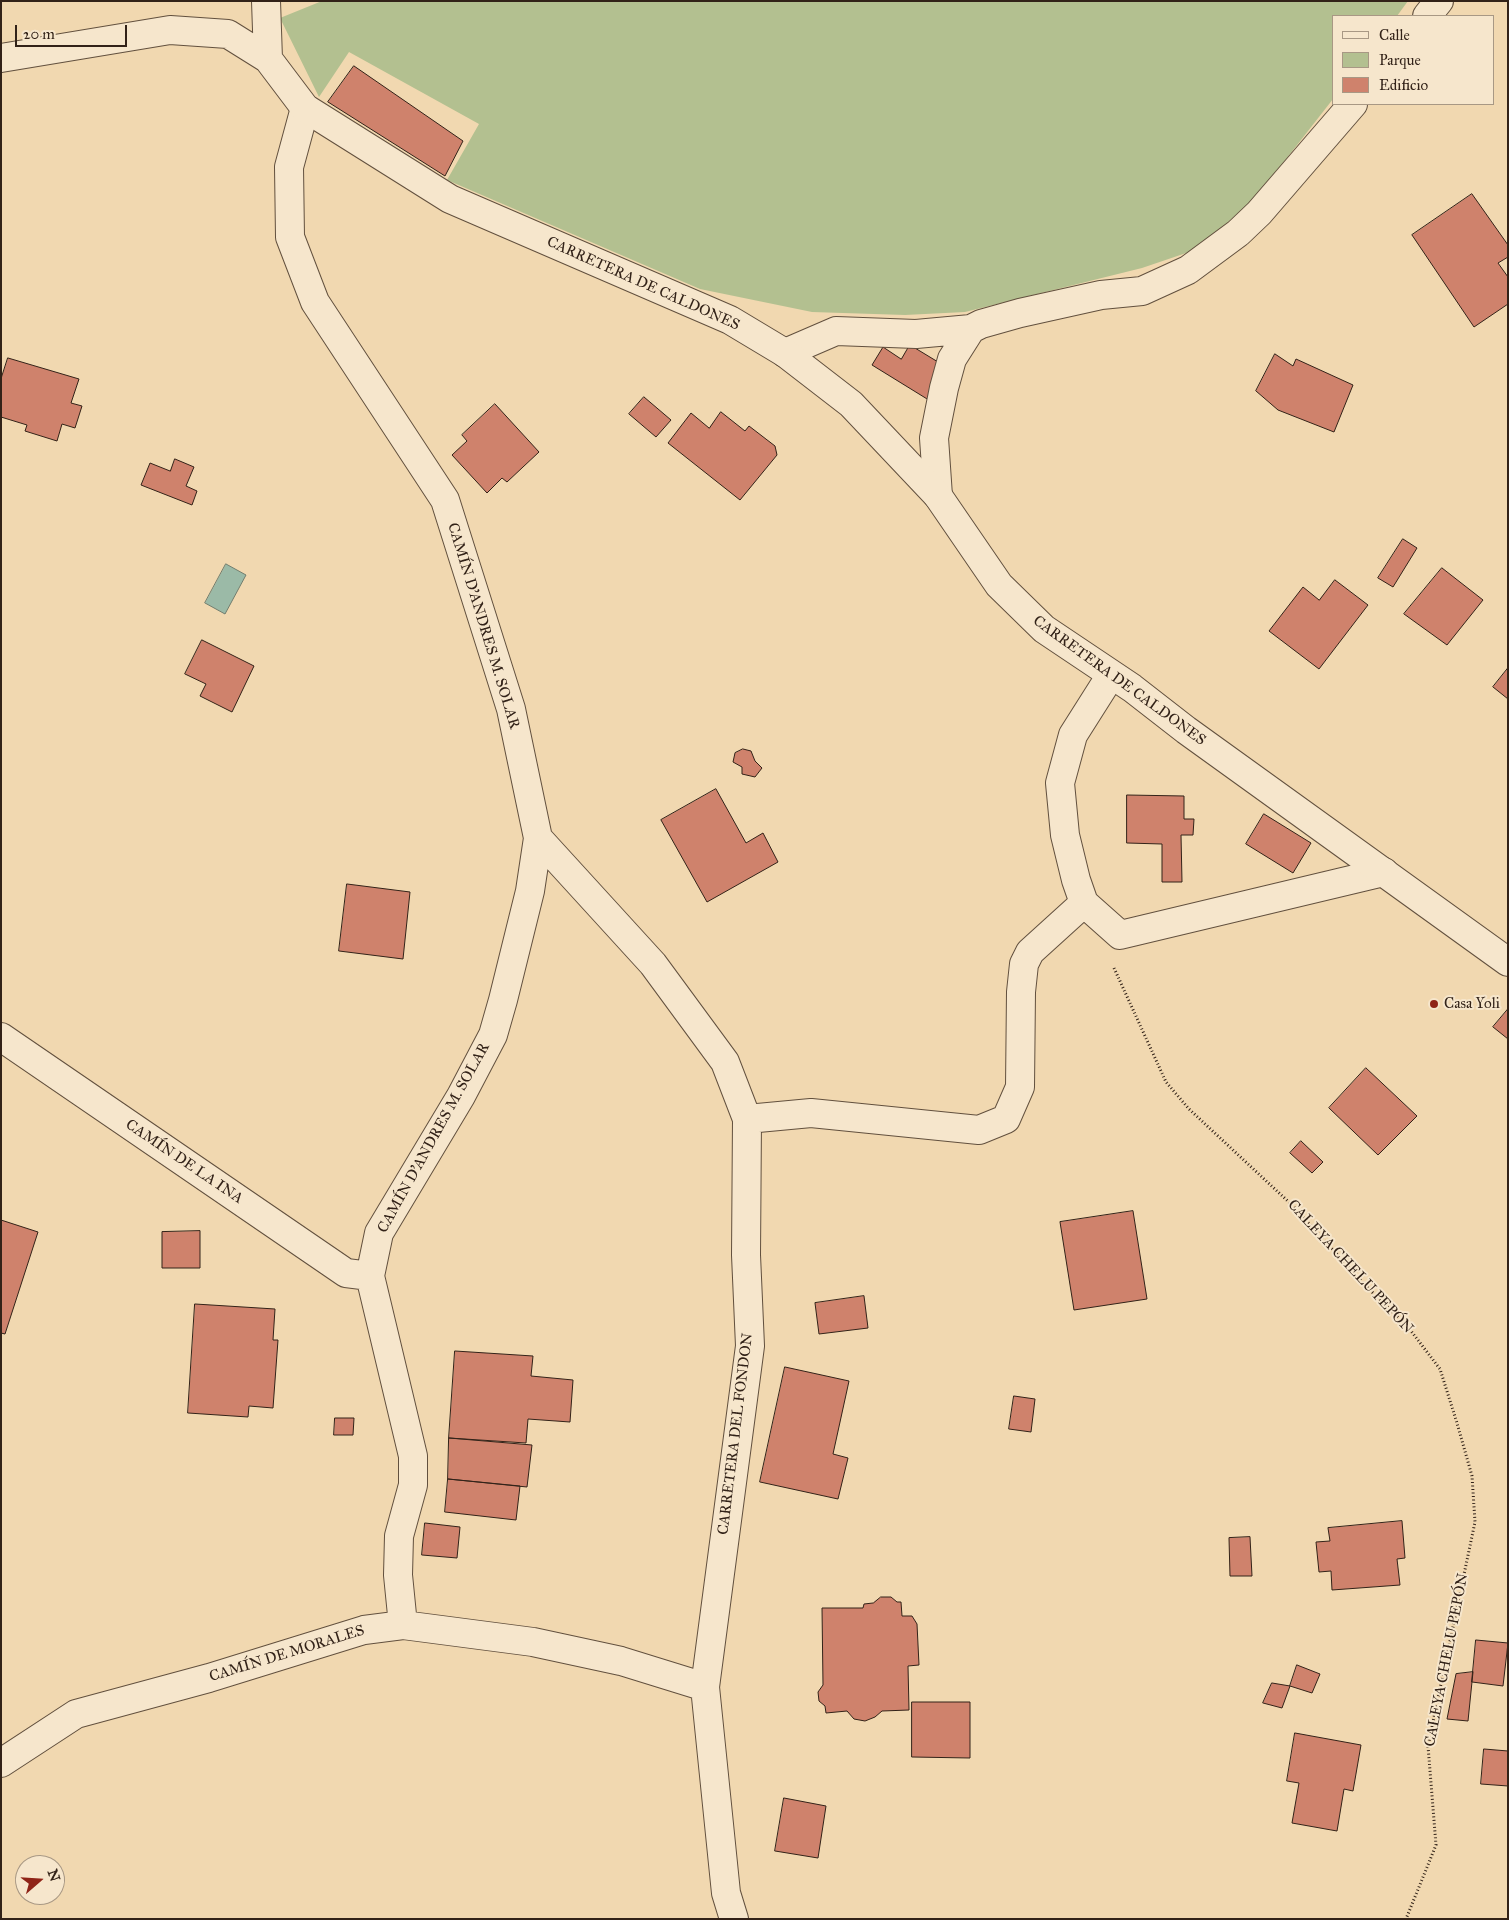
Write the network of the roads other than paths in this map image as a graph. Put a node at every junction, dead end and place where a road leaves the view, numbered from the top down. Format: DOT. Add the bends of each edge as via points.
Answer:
graph roads {
  1 [pos="266,1"];
  2 [pos="1439,1"];
  3 [pos="1428,15"];
  4 [pos="1,58"];
  5 [pos="268,59"];
  6 [pos="1351,105"];
  7 [pos="305,108"];
  8 [pos="971,329"];
  9 [pos="785,353"];
  10 [pos="938,496"];
  11 [pos="1111,675"];
  12 [pos="538,838"];
  13 [pos="1384,872"];
  14 [pos="1084,903"];
  15 [pos="1508,962"];
  16 [pos="1,1037"];
  17 [pos="747,1119"];
  18 [pos="370,1276"];
  19 [pos="403,1625"];
  20 [pos="705,1687"];
  21 [pos="1,1762"];
  22 [pos="734,1919"];
  1 -- 5 [label="street"];
  2 -- 3 [label="street"];
  4 -- 5 [label="street, CARRETERA DE CALDONES" via="170,30 228,34"];
  5 -- 7 [label="street, CARRETERA DE CALDONES"];
  6 -- 8 [label="street" via="1259,213 1188,270 1142,291 1092,297 1020,313"];
  7 -- 9 [label="street, CARRETERA DE CALDONES" via="450,199 730,320"];
  7 -- 12 [label="street, CAMÍN D'ANDRES M. SOLAR" via="289,167 290,237 315,302 445,500 511,709"];
  8 -- 9 [label="street" via="916,334 836,332"];
  8 -- 10 [label="street" via="952,359 934,438"];
  9 -- 10 [label="street, CARRETERA DE CALDONES" via="851,404"];
  10 -- 11 [label="street, CARRETERA DE CALDONES" via="999,585 1044,629"];
  11 -- 13 [label="street, CARRETERA DE CALDONES"];
  11 -- 14 [label="street" via="1073,734 1060,783 1065,835"];
  12 -- 17 [label="street, CARRETERA DEL FONDON" via="653,964 725,1062"];
  12 -- 18 [label="street, CAMÍN D'ANDRES M. SOLAR" via="530,891 493,1035 461,1096 379,1233"];
  13 -- 14 [label="street" via="1120,935"];
  13 -- 15 [label="street, CARRETERA DE CALDONES"];
  14 -- 17 [label="street" via="1030,952 1024,964 1020,1087 1006,1119 979,1130 811,1113"];
  16 -- 18 [label="street, CAMÍN DE LA INA" via="346,1273"];
  17 -- 20 [label="street, CARRETERA DEL FONDON" via="746,1256 750,1346"];
  18 -- 19 [label="street, CAMÍN D'ANDRES M. SOLAR" via="413,1456 413,1485 399,1536 398,1576"];
  19 -- 20 [label="street, CAMÍN DE MORALES" via="533,1642 621,1661"];
  19 -- 21 [label="street, CAMÍN DE MORALES" via="364,1630 209,1678 76,1714"];
  20 -- 22 [label="street, CARRETERA DEL FONDON" via="726,1893"];
}
